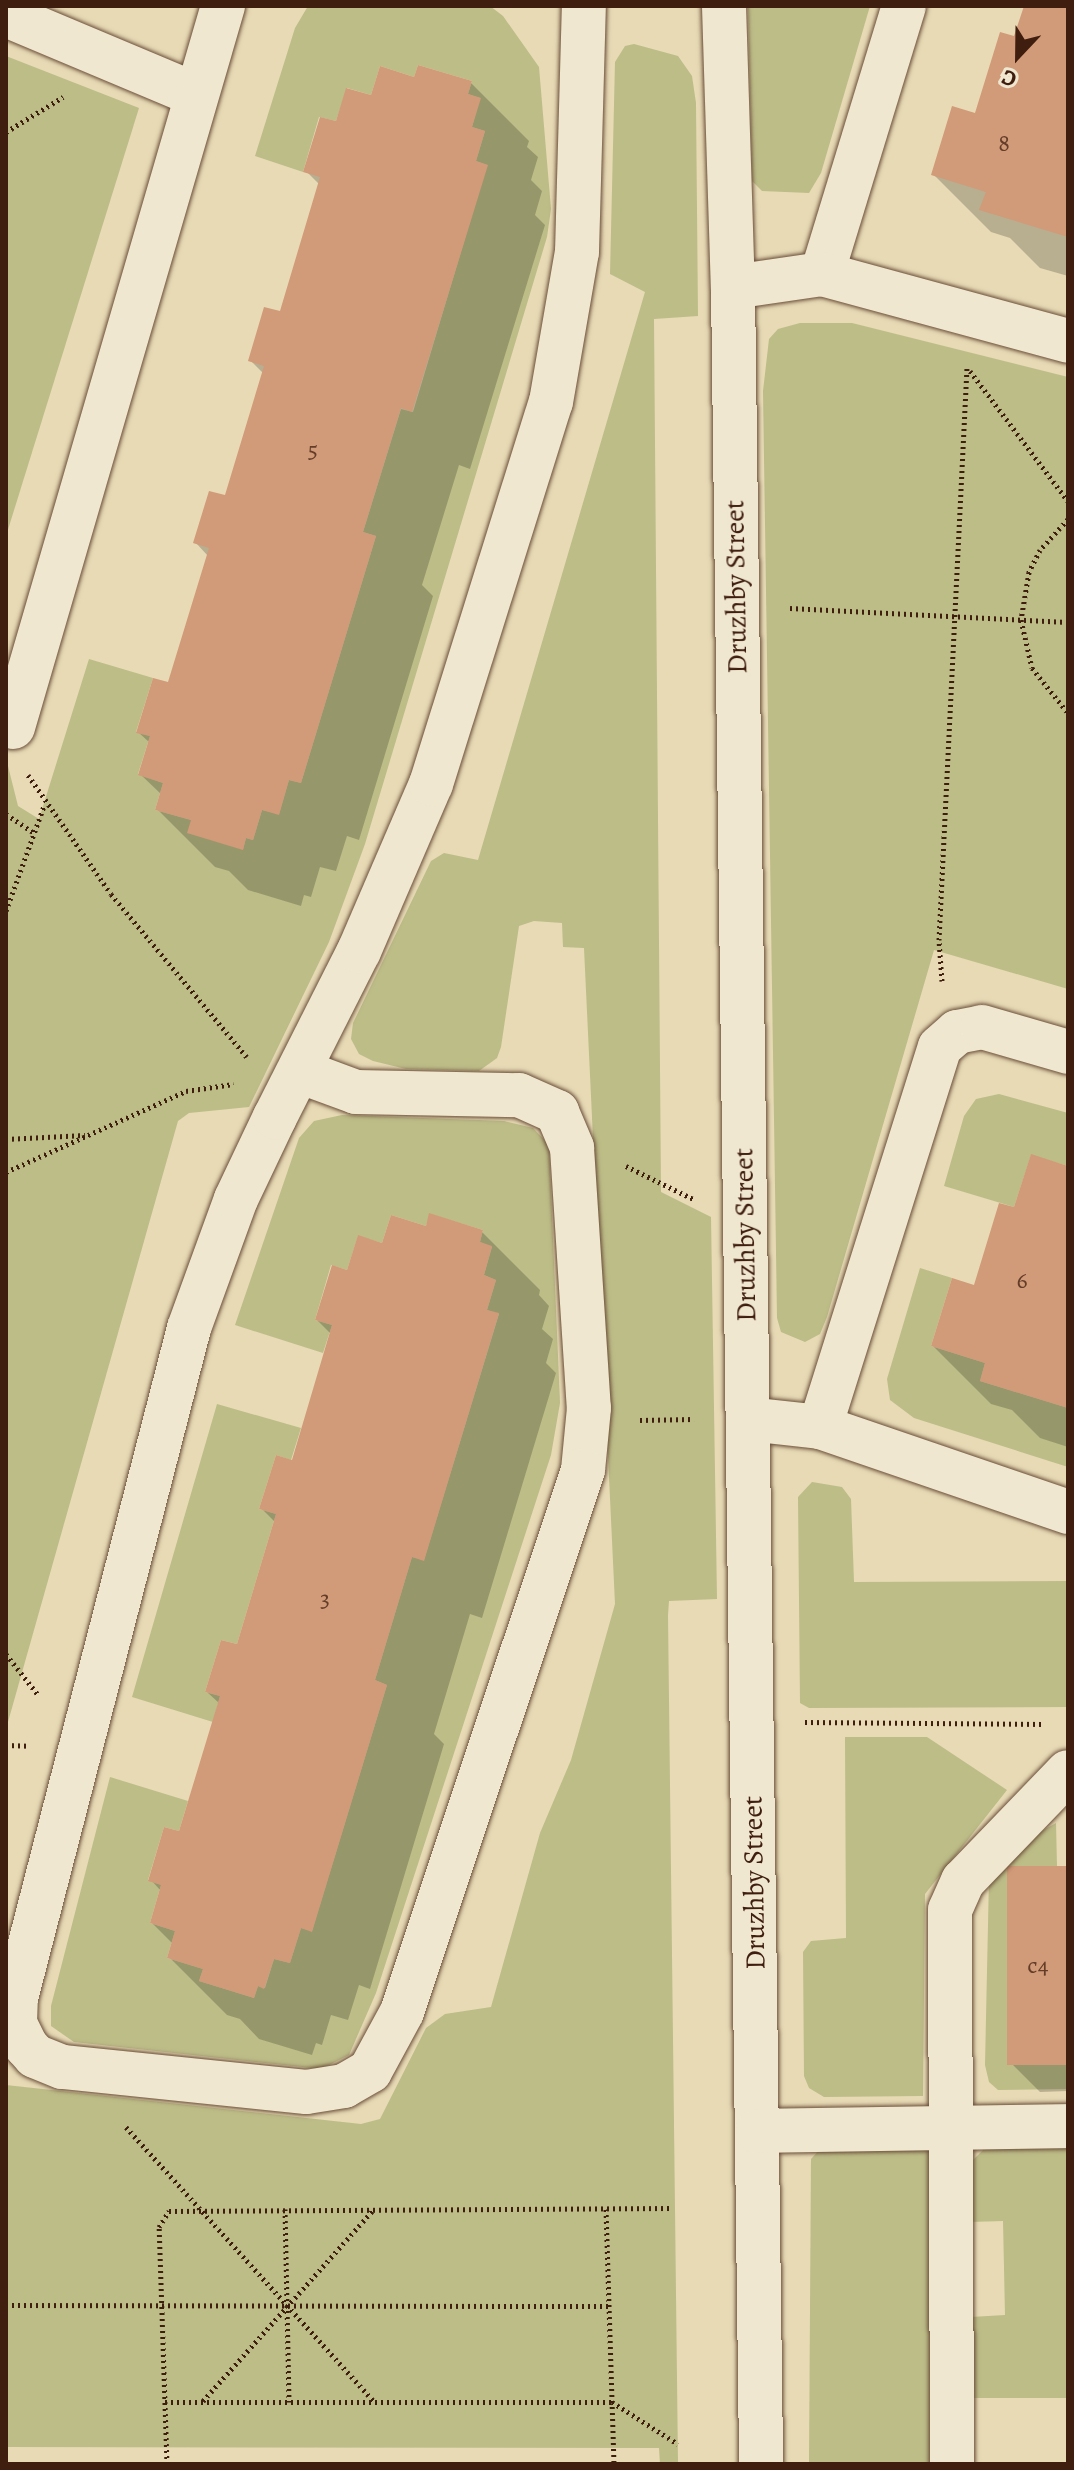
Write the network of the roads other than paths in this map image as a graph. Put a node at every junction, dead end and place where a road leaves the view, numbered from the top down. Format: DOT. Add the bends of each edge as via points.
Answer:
graph roads {
  1 [pos="223,6"];
  2 [pos="584,6"];
  3 [pos="904,6"];
  4 [pos="718,7"];
  5 [pos="6,15"];
  6 [pos="196,95"];
  7 [pos="822,274"];
  8 [pos="733,287"];
  9 [pos="1068,341"];
  10 [pos="13,727"];
  11 [pos="1068,1052"];
  12 [pos="295,1080"];
  13 [pos="748,1419"];
  14 [pos="820,1427"];
  15 [pos="1068,1512"];
  16 [pos="1068,1772"];
  17 [pos="1068,2126"];
  18 [pos="948,2128"];
  19 [pos="758,2131"];
  20 [pos="761,2464"];
  21 [pos="952,2464"];
  1 -- 6 [label="street"];
  2 -- 12 [label="street" via="577,252 551,402 431,784"];
  3 -- 7 [label="street"];
  4 -- 8 [label="street, Druzhby Street"];
  5 -- 6 [label="street"];
  6 -- 10 [label="street"];
  7 -- 8 [label="street"];
  7 -- 9 [label="street"];
  8 -- 13 [label="street, Druzhby Street"];
  11 -- 14 [label="street" via="982,1027 957,1032 935,1058"];
  12 -- 12 [label="street" via="236,1199 199,1293 16,1998 15,2023 26,2046 48,2063 306,2092 359,2080 386,2047 583,1470 589,1408 570,1139 557,1112 532,1098 356,1092"];
  13 -- 14 [label="street"];
  13 -- 19 [label="street, Druzhby Street"];
  14 -- 15 [label="street"];
  16 -- 18 [label="street" via="963,1881 953,1900"];
  17 -- 18 [label="street"];
  18 -- 19 [label="street"];
  18 -- 21 [label="street"];
  19 -- 20 [label="street, Druzhby Street"];
}
